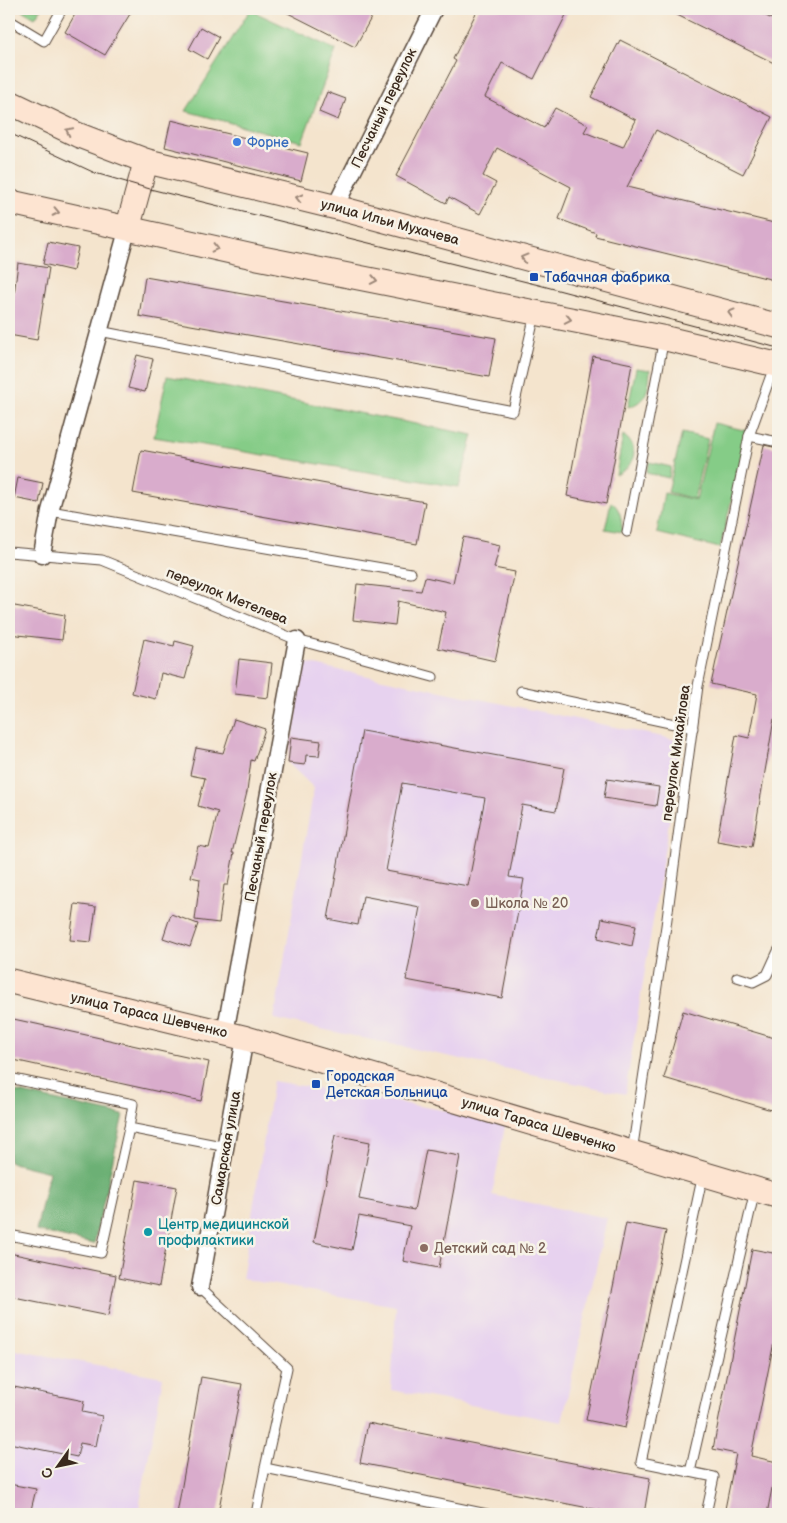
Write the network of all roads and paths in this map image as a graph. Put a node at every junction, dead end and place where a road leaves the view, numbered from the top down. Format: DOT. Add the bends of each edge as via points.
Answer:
graph roads {
  1 [pos="62,9"];
  2 [pos="434,9"];
  3 [pos="9,20"];
  4 [pos="9,102"];
  5 [pos="146,161"];
  6 [pos="9,202"];
  7 [pos="335,207"];
  8 [pos="128,227"];
  9 [pos="536,312"];
  10 [pos="778,326"];
  11 [pos="99,332"];
  12 [pos="664,338"];
  13 [pos="777,364"];
  14 [pos="749,436"];
  15 [pos="778,442"];
  16 [pos="50,511"];
  17 [pos="627,532"];
  18 [pos="9,552"];
  19 [pos="42,555"];
  20 [pos="411,573"];
  21 [pos="297,640"];
  22 [pos="434,677"];
  23 [pos="520,691"];
  24 [pos="693,728"];
  25 [pos="778,951"];
  26 [pos="736,977"];
  27 [pos="9,981"];
  28 [pos="235,1036"];
  29 [pos="9,1078"];
  30 [pos="129,1128"];
  31 [pos="227,1147"];
  32 [pos="632,1153"];
  33 [pos="702,1174"];
  34 [pos="755,1190"];
  35 [pos="778,1196"];
  36 [pos="9,1235"];
  37 [pos="200,1287"];
  38 [pos="265,1468"];
  39 [pos="690,1472"];
  40 [pos="256,1514"];
  41 [pos="487,1514"];
  42 [pos="706,1514"];
  1 -- 3 [label="lane" via="44,41"];
  2 -- 7 [label="street, Песчаный переулок"];
  5 -- 4 [label="main road, улица Ильи Мухачева, one-way" via="78,136"];
  7 -- 5 [label="main road, улица Ильи Мухачева, one-way"];
  5 -- 8 [label="main road"];
  6 -- 8 [label="main road, one-way"];
  10 -- 7 [label="main road, улица Ильи Мухачева, one-way"];
  8 -- 9 [label="main road, one-way" via="260,258"];
  8 -- 11 [label="street"];
  9 -- 11 [label="lane" via="514,411"];
  9 -- 12 [label="main road, one-way"];
  11 -- 16 [label="street"];
  12 -- 13 [label="main road"];
  12 -- 17 [label="lane"];
  13 -- 14 [label="lane, переулок Михайлова"];
  14 -- 15 [label="lane"];
  14 -- 24 [label="lane, переулок Михайлова" via="698,686"];
  16 -- 19 [label="street"];
  16 -- 20 [label="lane"];
  18 -- 19 [label="lane, переулок Метелева"];
  19 -- 21 [label="lane, переулок Метелева" via="102,560"];
  21 -- 22 [label="lane, переулок Метелева"];
  21 -- 28 [label="street, Песчаный переулок"];
  23 -- 24 [label="lane"];
  24 -- 32 [label="lane, переулок Михайлова"];
  25 -- 26 [label="lane" via="767,975 753,982"];
  27 -- 28 [label="main road, улица Тараса Шевченко"];
  28 -- 31 [label="street, Самарская улица"];
  28 -- 32 [label="main road, улица Тараса Шевченко"];
  29 -- 30 [label="lane" via="133,1104"];
  30 -- 31 [label="lane"];
  30 -- 36 [label="lane" via="101,1253"];
  31 -- 37 [label="street, Самарская улица"];
  32 -- 33 [label="main road, улица Тараса Шевченко"];
  33 -- 34 [label="main road, улица Тараса Шевченко"];
  33 -- 39 [label="lane" via="641,1462"];
  34 -- 35 [label="main road, улица Тараса Шевченко"];
  34 -- 39 [label="lane"];
  37 -- 38 [label="lane" via="287,1368"];
  38 -- 40 [label="lane"];
  38 -- 41 [label="lane"];
  39 -- 42 [label="lane" via="714,1477"];
}
